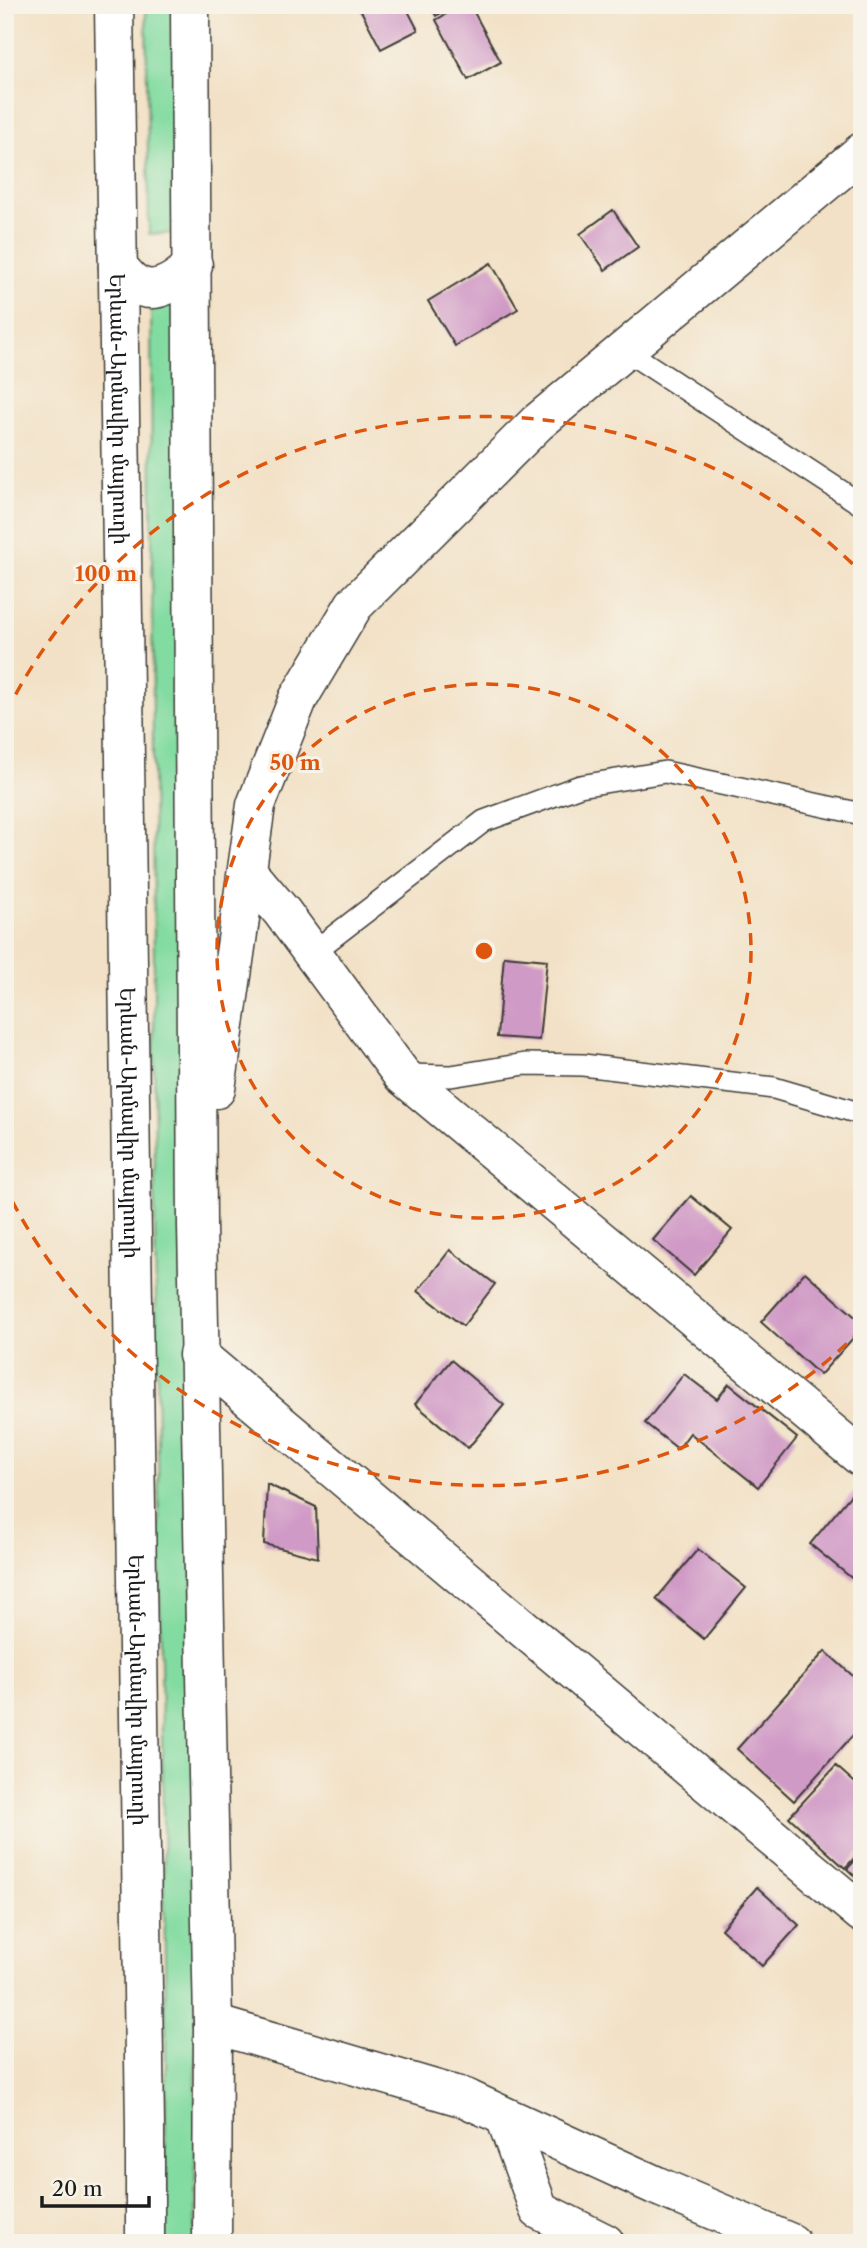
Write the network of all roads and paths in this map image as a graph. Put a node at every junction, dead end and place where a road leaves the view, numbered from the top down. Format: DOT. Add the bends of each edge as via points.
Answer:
graph roads {
  1 [pos="114,5"];
  2 [pos="190,5"];
  3 [pos="862,152"];
  4 [pos="193,265"];
  5 [pos="117,267"];
  6 [pos="625,350"];
  7 [pos="862,505"];
  8 [pos="862,814"];
  9 [pos="247,871"];
  10 [pos="312,953"];
  11 [pos="402,1075"];
  12 [pos="862,1114"];
  13 [pos="197,1226"];
  14 [pos="198,1355"];
  15 [pos="862,1458"];
  16 [pos="862,1913"];
  17 [pos="213,2024"];
  18 [pos="505,2116"];
  19 [pos="145,2243"];
  20 [pos="212,2243"];
  21 [pos="605,2243"];
  22 [pos="791,2243"];
  1 -- 5 [label="main road, Երևան-Արմավիր մայրուղի"];
  2 -- 4 [label="main road"];
  3 -- 6 [label="main road"];
  4 -- 5 [label="main road" via="177,281 156,288 135,285"];
  4 -- 13 [label="main road"];
  5 -- 19 [label="main road, Երևան-Արմավիր մայրուղի"];
  6 -- 7 [label="lane"];
  6 -- 9 [label="main road" via="537,423 354,605 298,699 256,806"];
  8 -- 10 [label="lane" via="665,772 580,786 484,821"];
  9 -- 10 [label="main road"];
  9 -- 13 [label="main road"];
  10 -- 11 [label="main road"];
  11 -- 12 [label="lane" via="451,1076 525,1064 583,1065 774,1088"];
  11 -- 15 [label="main road"];
  13 -- 14 [label="main road"];
  14 -- 16 [label="main road"];
  14 -- 17 [label="main road"];
  17 -- 18 [label="main road" via="465,2098"];
  17 -- 20 [label="main road"];
  18 -- 21 [label="main road" via="539,2210"];
  18 -- 22 [label="main road"];
}
